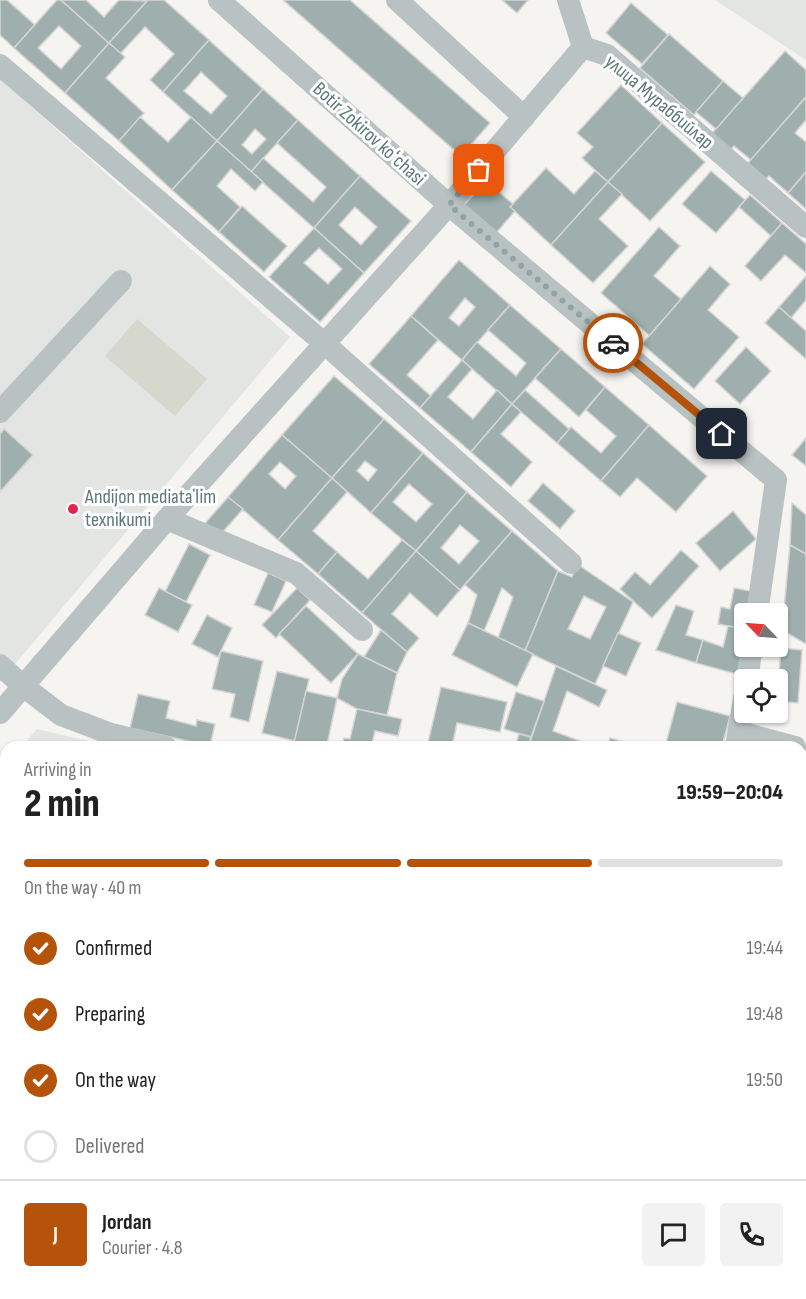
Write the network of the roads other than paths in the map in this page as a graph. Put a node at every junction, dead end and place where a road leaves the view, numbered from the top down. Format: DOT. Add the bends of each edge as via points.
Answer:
graph roads {
  1 [pos="219,0"];
  2 [pos="397,0"];
  3 [pos="568,0"];
  4 [pos="583,47"];
  5 [pos="0,65"];
  6 [pos="524,117"];
  7 [pos="449,205"];
  8 [pos="806,227"];
  9 [pos="121,281"];
  10 [pos="325,344"];
  11 [pos="0,412"];
  12 [pos="167,519"];
  13 [pos="571,563"];
  14 [pos="758,603"];
  15 [pos="362,630"];
  16 [pos="0,665"];
  17 [pos="23,686"];
  18 [pos="0,713"];
  19 [pos="740,723"];
  20 [pos="738,740"];
  21 [pos="114,741"];
  1 -- 7 [label="street, Botir Zokirov koʻchasi"];
  2 -- 6 [label="street"];
  3 -- 4 [label="street"];
  4 -- 6 [label="street, улица Мураббийлар"];
  4 -- 8 [label="street, улица Мураббийлар" via="607,55"];
  5 -- 10 [label="street"];
  6 -- 7 [label="street, улица Мураббийлар"];
  7 -- 10 [label="street, улица Мураббийлар"];
  7 -- 14 [label="street, Botir Zokirov koʻchasi" via="776,480"];
  9 -- 11 [label="street"];
  10 -- 12 [label="street, улица Мураббийлар"];
  10 -- 13 [label="street"];
  12 -- 15 [label="street" via="296,573"];
  12 -- 17 [label="street, улица Мураббийлар"];
  16 -- 17 [label="street"];
  17 -- 18 [label="street, улица Мураббийлар"];
  17 -- 21 [label="street" via="61,715"];
  19 -- 20 [label="street"];
}
